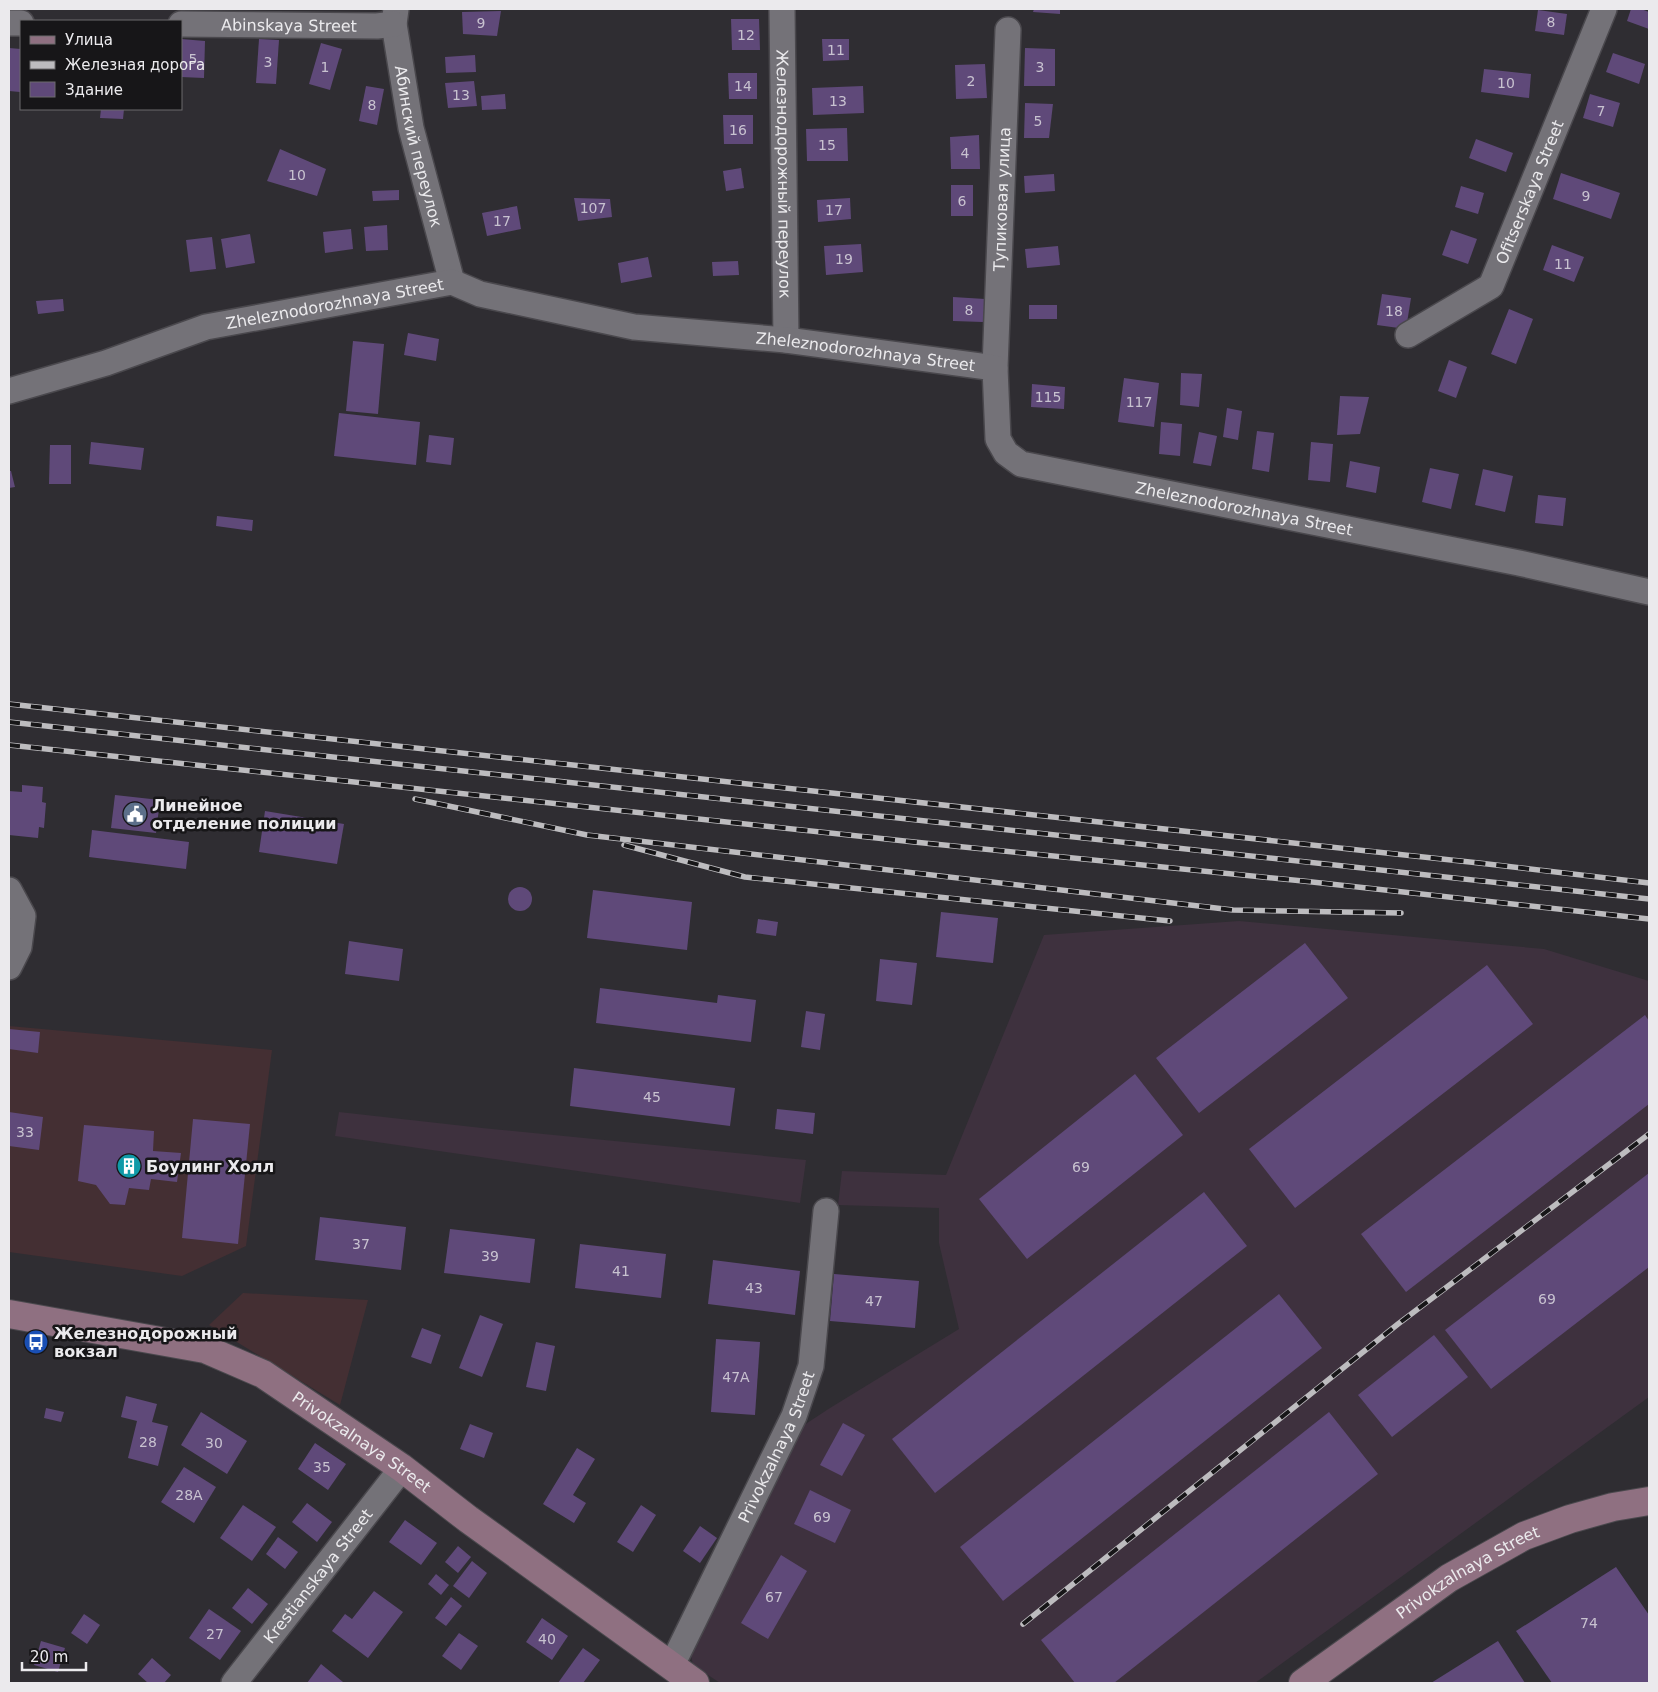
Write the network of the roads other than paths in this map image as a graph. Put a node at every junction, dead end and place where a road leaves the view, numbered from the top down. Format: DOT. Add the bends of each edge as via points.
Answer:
graph roads {
  1 [pos="782,9"];
  2 [pos="1604,9"];
  3 [pos="395,16"];
  4 [pos="182,24"];
  5 [pos="1008,30"];
  6 [pos="452,282"];
  7 [pos="1408,335"];
  8 [pos="786,340"];
  9 [pos="995,368"];
  10 [pos="9,391"];
  11 [pos="1649,592"];
  12 [pos="9,890"];
  13 [pos="9,967"];
  14 [pos="826,1211"];
  15 [pos="9,1314"];
  16 [pos="402,1468"];
  17 [pos="1649,1501"];
  18 [pos="672,1665"];
  19 [pos="234,1683"];
  20 [pos="695,1683"];
  21 [pos="1303,1683"];
  1 -- 8 [label="street, Железнодорожный переулок"];
  2 -- 7 [label="street, Ofitserskaya Street" via="1491,286"];
  3 -- 4 [label="street, Abinskaya Street" via="377,26"];
  3 -- 6 [label="street, Абинский переулок" via="411,128"];
  5 -- 9 [label="street, Тупиковая улица"];
  6 -- 8 [label="street, Zheleznodorozhnaya Street" via="480,294 634,326"];
  6 -- 10 [label="street, Zheleznodorozhnaya Street" via="206,327 106,363"];
  8 -- 9 [label="street, Zheleznodorozhnaya Street"];
  9 -- 11 [label="street, Zheleznodorozhnaya Street" via="998,439 1006,454 1021,464"];
  12 -- 13 [label="street" via="23,916 19,947"];
  14 -- 18 [label="street, Privokzalnaya Street" via="810,1366 794,1416"];
  15 -- 16 [label="main road, Privokzalnaya Street" via="206,1349 263,1374"];
  16 -- 18 [label="main road, Privokzalnaya Street"];
  16 -- 19 [label="street, Krestianskaya Street"];
  17 -- 21 [label="main road, Privokzalnaya Street" via="1570,1519 1524,1536 1449,1578"];
  18 -- 20 [label="main road, Privokzalnaya Street"];
}
